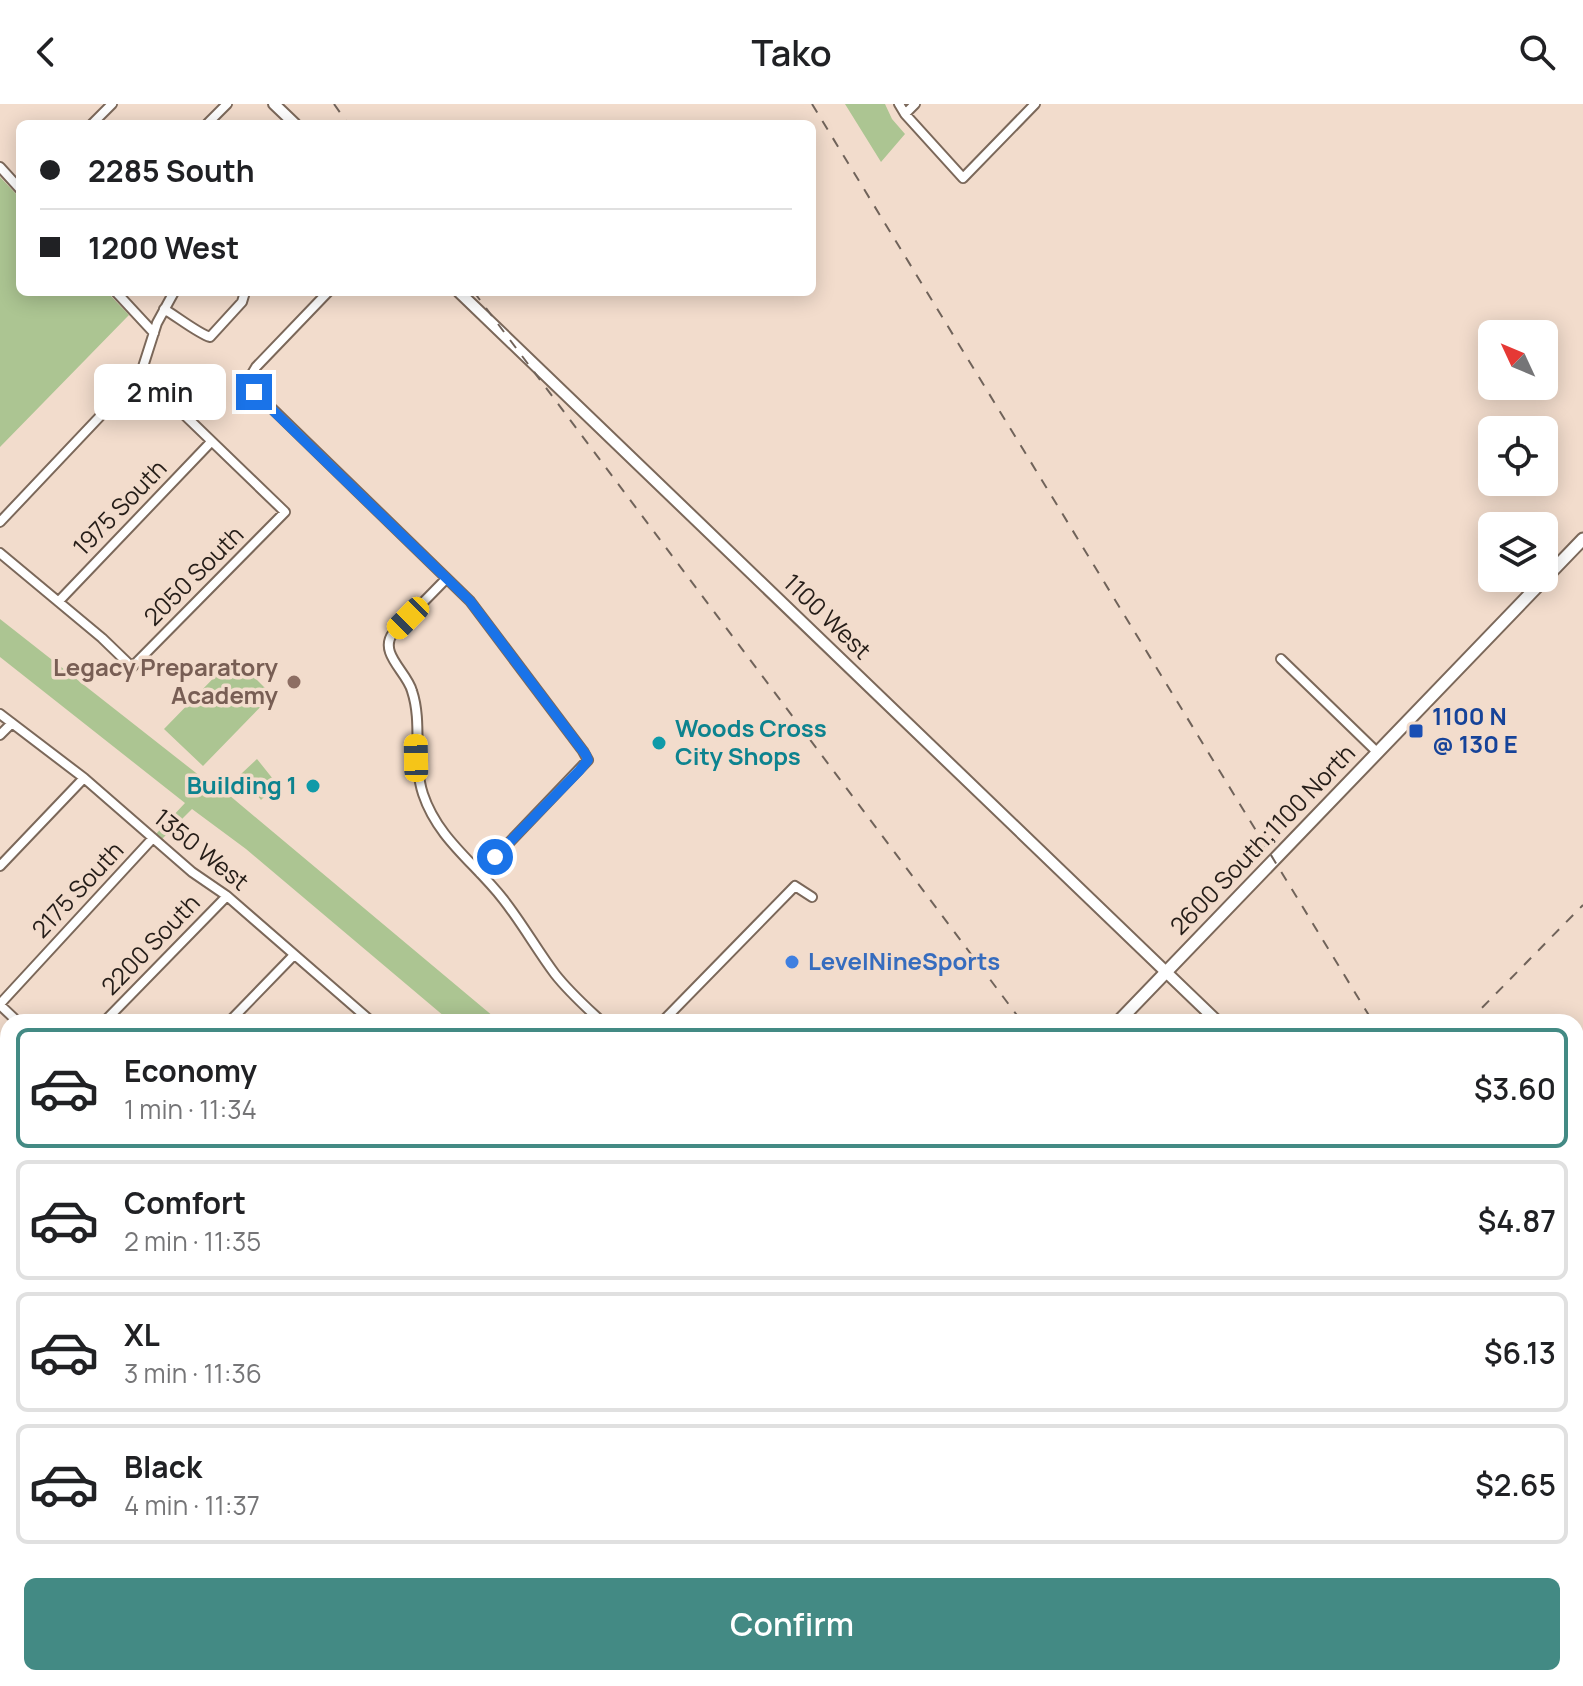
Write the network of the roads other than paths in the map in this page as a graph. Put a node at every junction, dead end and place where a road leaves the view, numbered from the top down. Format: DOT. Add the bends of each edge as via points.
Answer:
graph roads {
  1 [pos="112,104"];
  2 [pos="227,104"];
  3 [pos="274,104"];
  4 [pos="899,104"];
  5 [pos="915,104"];
  6 [pos="1035,104"];
  7 [pos="905,114"];
  8 [pos="96,120"];
  9 [pos="211,120"];
  10 [pos="291,120"];
  11 [pos="0,167"];
  12 [pos="16,185"];
  13 [pos="120,296"];
  14 [pos="172,296"];
  15 [pos="244,296"];
  16 [pos="324,296"];
  17 [pos="463,296"];
  18 [pos="164,309"];
  19 [pos="154,333"];
  20 [pos="141,373"];
  21 [pos="210,443"];
  22 [pos="0,522"];
  23 [pos="1583,539"];
  24 [pos="0,553"];
  25 [pos="446,579"];
  26 [pos="59,601"];
  27 [pos="1281,659"];
  28 [pos="0,714"];
  29 [pos="12,723"];
  30 [pos="0,735"];
  31 [pos="1378,753"];
  32 [pos="84,778"];
  33 [pos="153,838"];
  34 [pos="0,866"];
  35 [pos="480,873"];
  36 [pos="227,896"];
  37 [pos="812,897"];
  38 [pos="294,955"];
  39 [pos="1166,972"];
  40 [pos="0,1004"];
  41 [pos="112,1014"];
  42 [pos="237,1014"];
  43 [pos="361,1014"];
  44 [pos="594,1014"];
  45 [pos="670,1014"];
  46 [pos="1126,1014"];
  47 [pos="1210,1014"];
  1 -- 8 [label="street"];
  2 -- 9 [label="street"];
  3 -- 10 [label="street"];
  4 -- 7 [label="street"];
  5 -- 7 [label="street"];
  6 -- 7 [label="street" via="963,178"];
  11 -- 12 [label="street"];
  13 -- 19 [label="street"];
  14 -- 18 [label="street"];
  15 -- 18 [label="street" via="215,333 205,336"];
  16 -- 25 [label="street" via="256,367 250,380 257,396"];
  17 -- 39 [label="street, 1100 West"];
  18 -- 19 [label="street"];
  19 -- 20 [label="street"];
  20 -- 21 [label="street"];
  20 -- 22 [label="street"];
  21 -- 26 [label="street, 1975 South"];
  21 -- 26 [label="street, 2050 South" via="285,512 132,667"];
  23 -- 31 [label="main road, 2600 South;1100 North"];
  24 -- 26 [label="street"];
  25 -- 35 [label="street" via="393,633 387,647 412,690 418,774 428,808 449,841"];
  25 -- 35 [label="street" via="477,610 588,760"];
  27 -- 31 [label="street"];
  28 -- 29 [label="street, 1350 West"];
  29 -- 30 [label="street"];
  29 -- 32 [label="street, 1350 West"];
  31 -- 39 [label="main road, 2600 South;1100 North"];
  32 -- 33 [label="street, 1350 West"];
  32 -- 34 [label="street"];
  33 -- 36 [label="street, 1350 West"];
  33 -- 40 [label="street, 2175 South"];
  35 -- 44 [label="street" via="568,990"];
  36 -- 38 [label="street, 1350 West"];
  36 -- 41 [label="street, 2200 South"];
  37 -- 45 [label="street" via="795,886"];
  38 -- 42 [label="street"];
  38 -- 43 [label="street, 1350 West"];
  39 -- 46 [label="main road, 2600 South;1100 North"];
  39 -- 47 [label="street, 1100 West"];
}
